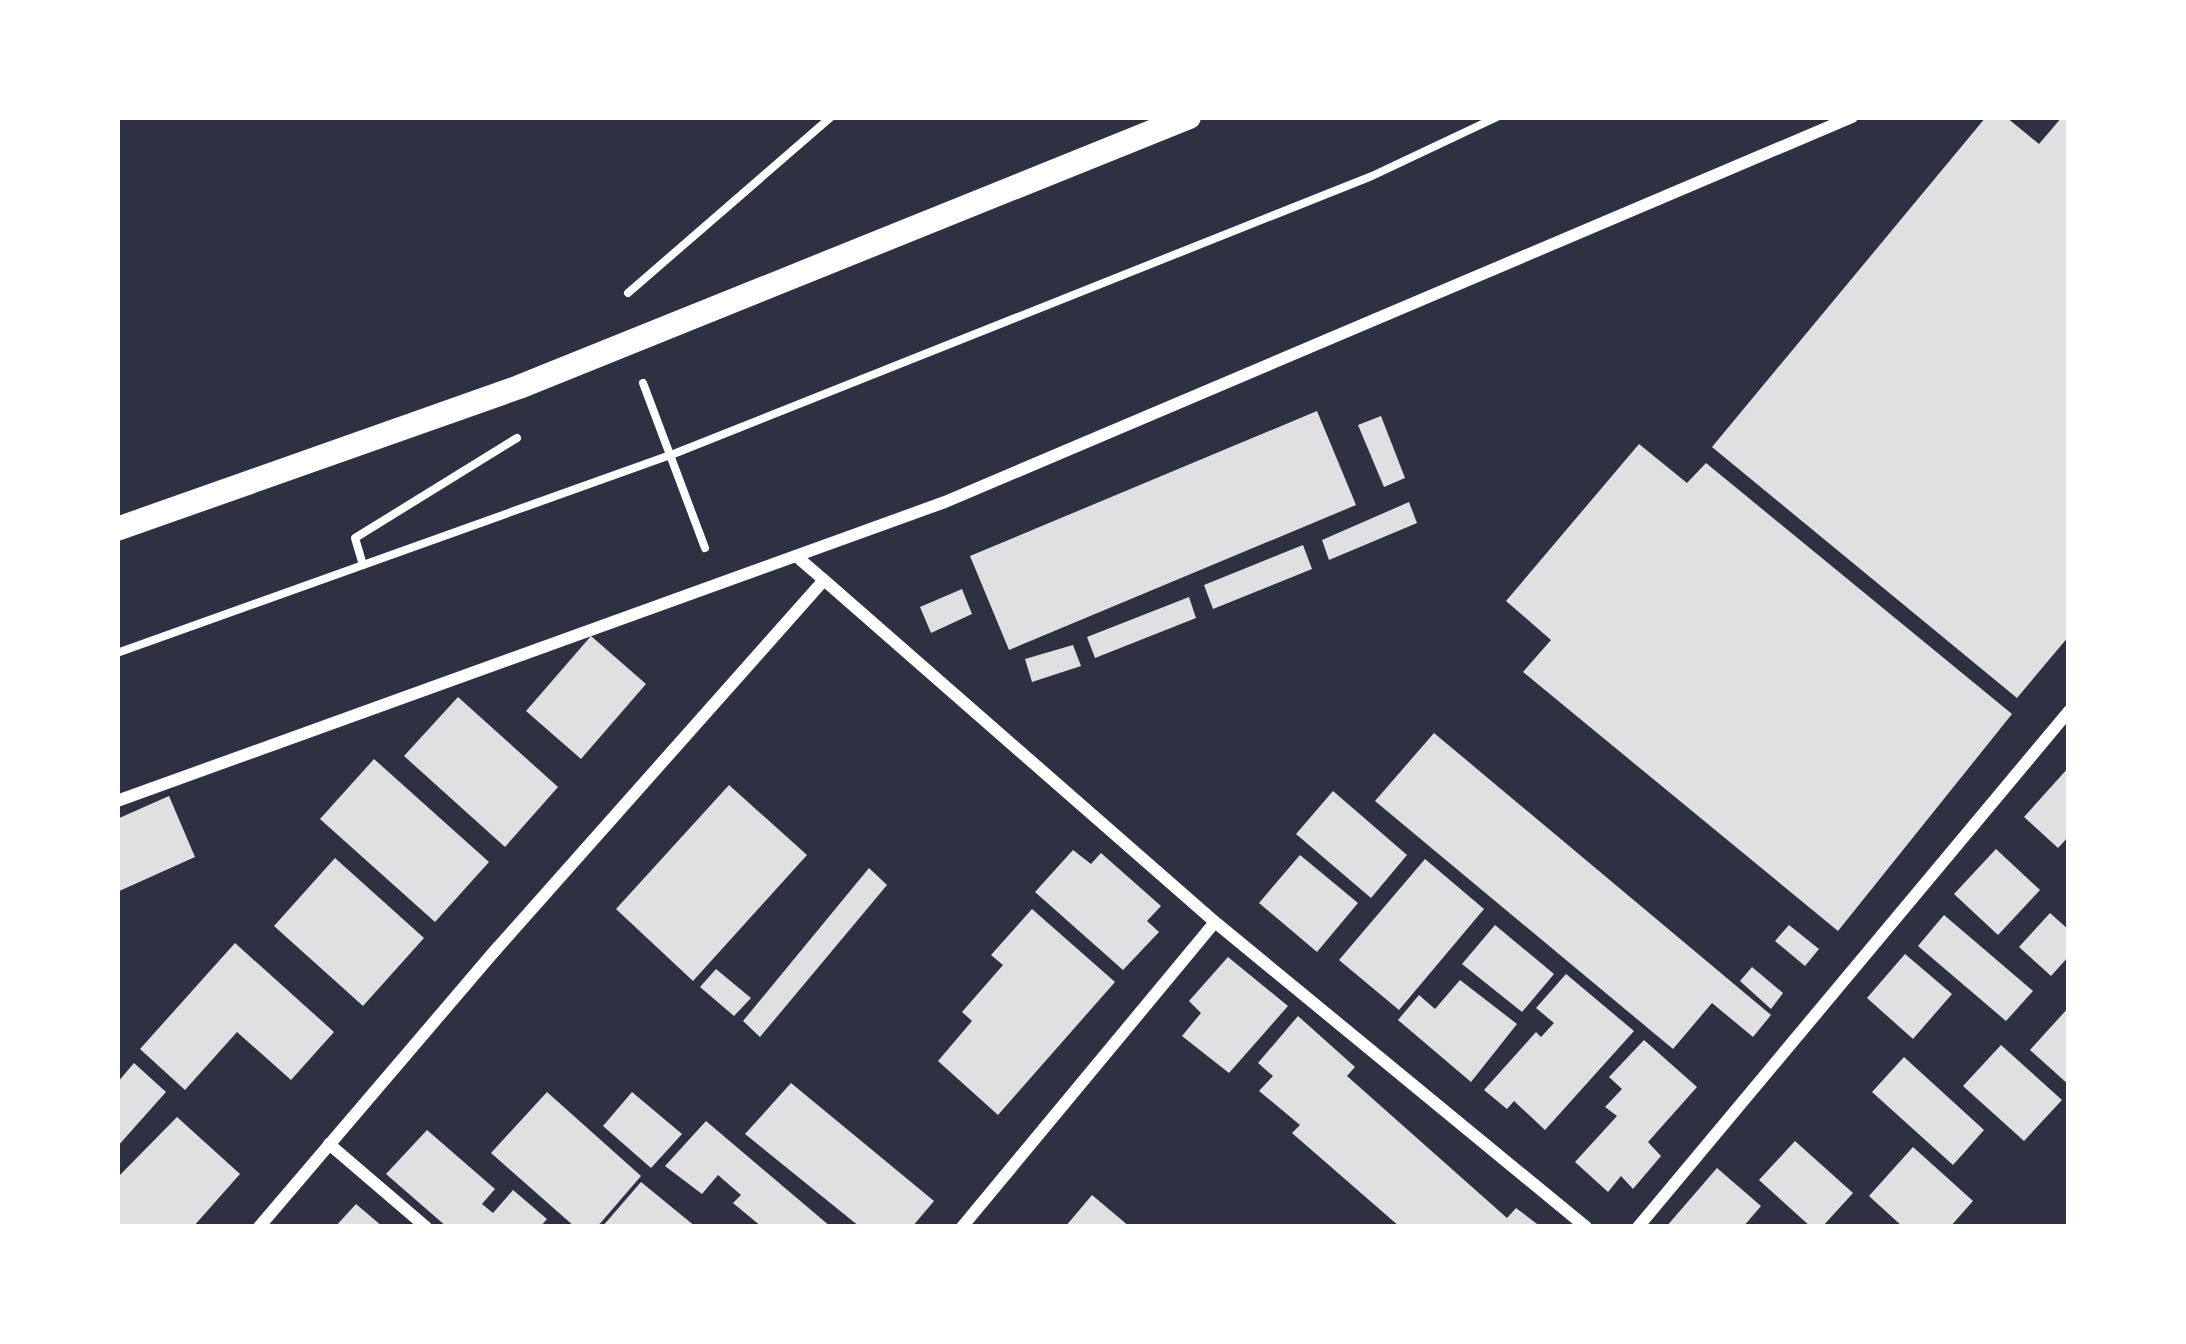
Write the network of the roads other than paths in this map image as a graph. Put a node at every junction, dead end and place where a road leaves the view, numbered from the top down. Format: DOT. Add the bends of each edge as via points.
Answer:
graph roads {
  1 [pos="1189,117"];
  2 [pos="1852,117"];
  3 [pos="117,529"];
  4 [pos="796,556"];
  5 [pos="824,580"];
  6 [pos="2069,711"];
  7 [pos="117,801"];
  8 [pos="1215,922"];
  9 [pos="328,1144"];
  10 [pos="259,1227"];
  11 [pos="427,1227"];
  12 [pos="962,1227"];
  13 [pos="1586,1227"];
  14 [pos="1638,1227"];
  1 -- 3 [label="main road" via="520,387"];
  2 -- 4 [label="street" via="945,502"];
  4 -- 5 [label="street"];
  4 -- 7 [label="street"];
  5 -- 8 [label="street"];
  5 -- 9 [label="street"];
  6 -- 14 [label="street"];
  8 -- 12 [label="street"];
  8 -- 13 [label="street"];
  9 -- 10 [label="street"];
  9 -- 11 [label="street"];
}
